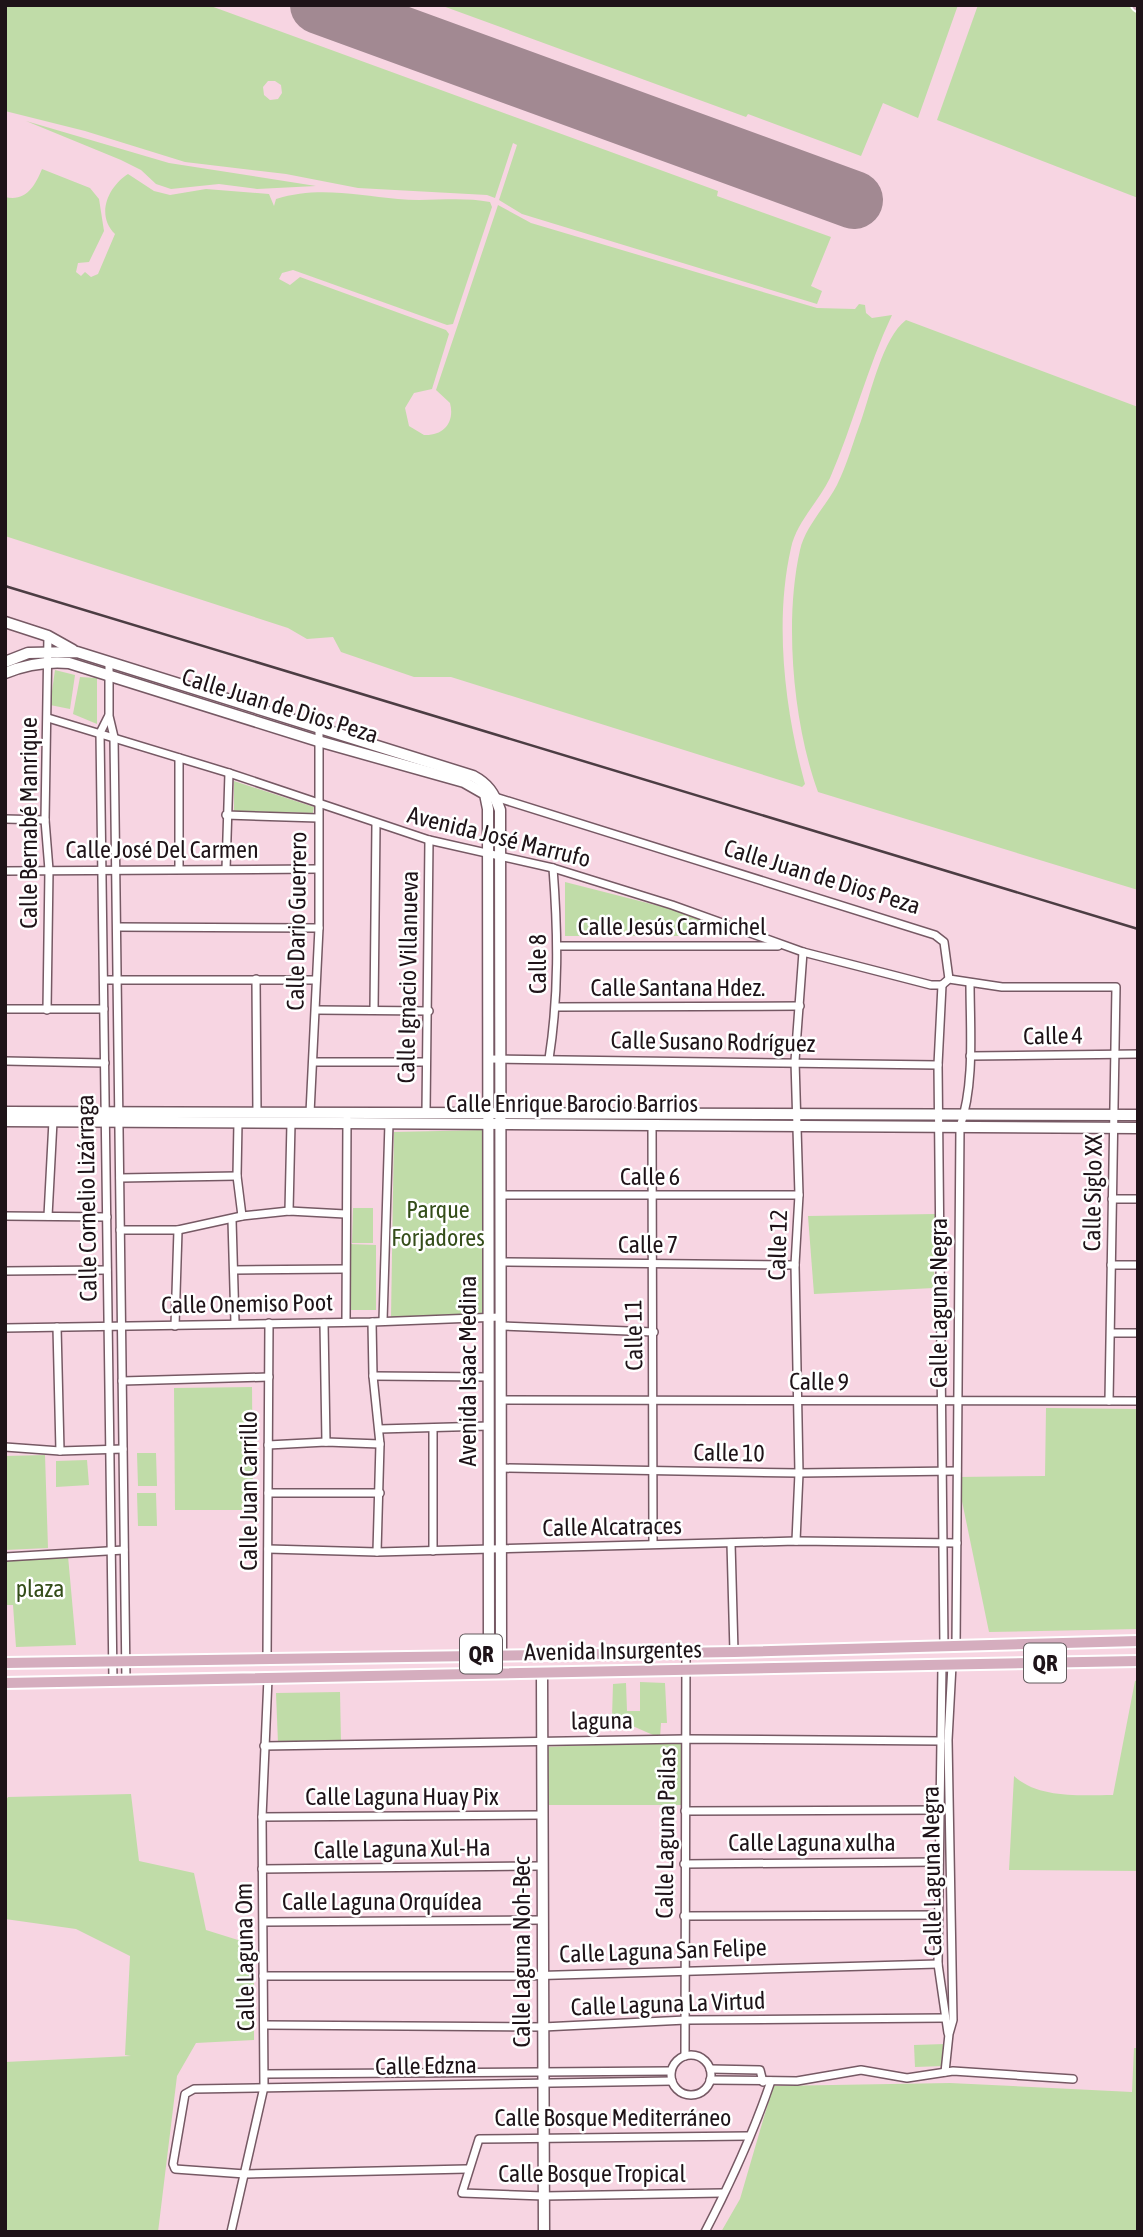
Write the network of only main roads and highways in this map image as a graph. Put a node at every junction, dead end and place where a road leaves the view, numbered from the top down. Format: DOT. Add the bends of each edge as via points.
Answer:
graph roads {
  1 [pos="1138,1641"];
  2 [pos="1042,1645"];
  3 [pos="396,1656"];
  4 [pos="1138,1661"];
  5 [pos="5,1663"];
  6 [pos="1042,1663"];
  7 [pos="397,1675"];
  8 [pos="5,1684"];
  1 -- 2 [label="main road, Avenida Insurgentes / QR"];
  2 -- 3 [label="main road, Avenida Insurgentes / QR"];
  2 -- 6 [label="main road"];
  3 -- 5 [label="main road, Avenida Insurgentes / QR"];
  3 -- 7 [label="main road"];
  4 -- 6 [label="main road, Avenida Insurgentes / QR"];
  6 -- 7 [label="main road, Avenida Insurgentes / QR"];
  7 -- 8 [label="main road, Avenida Insurgentes / QR"];
}
